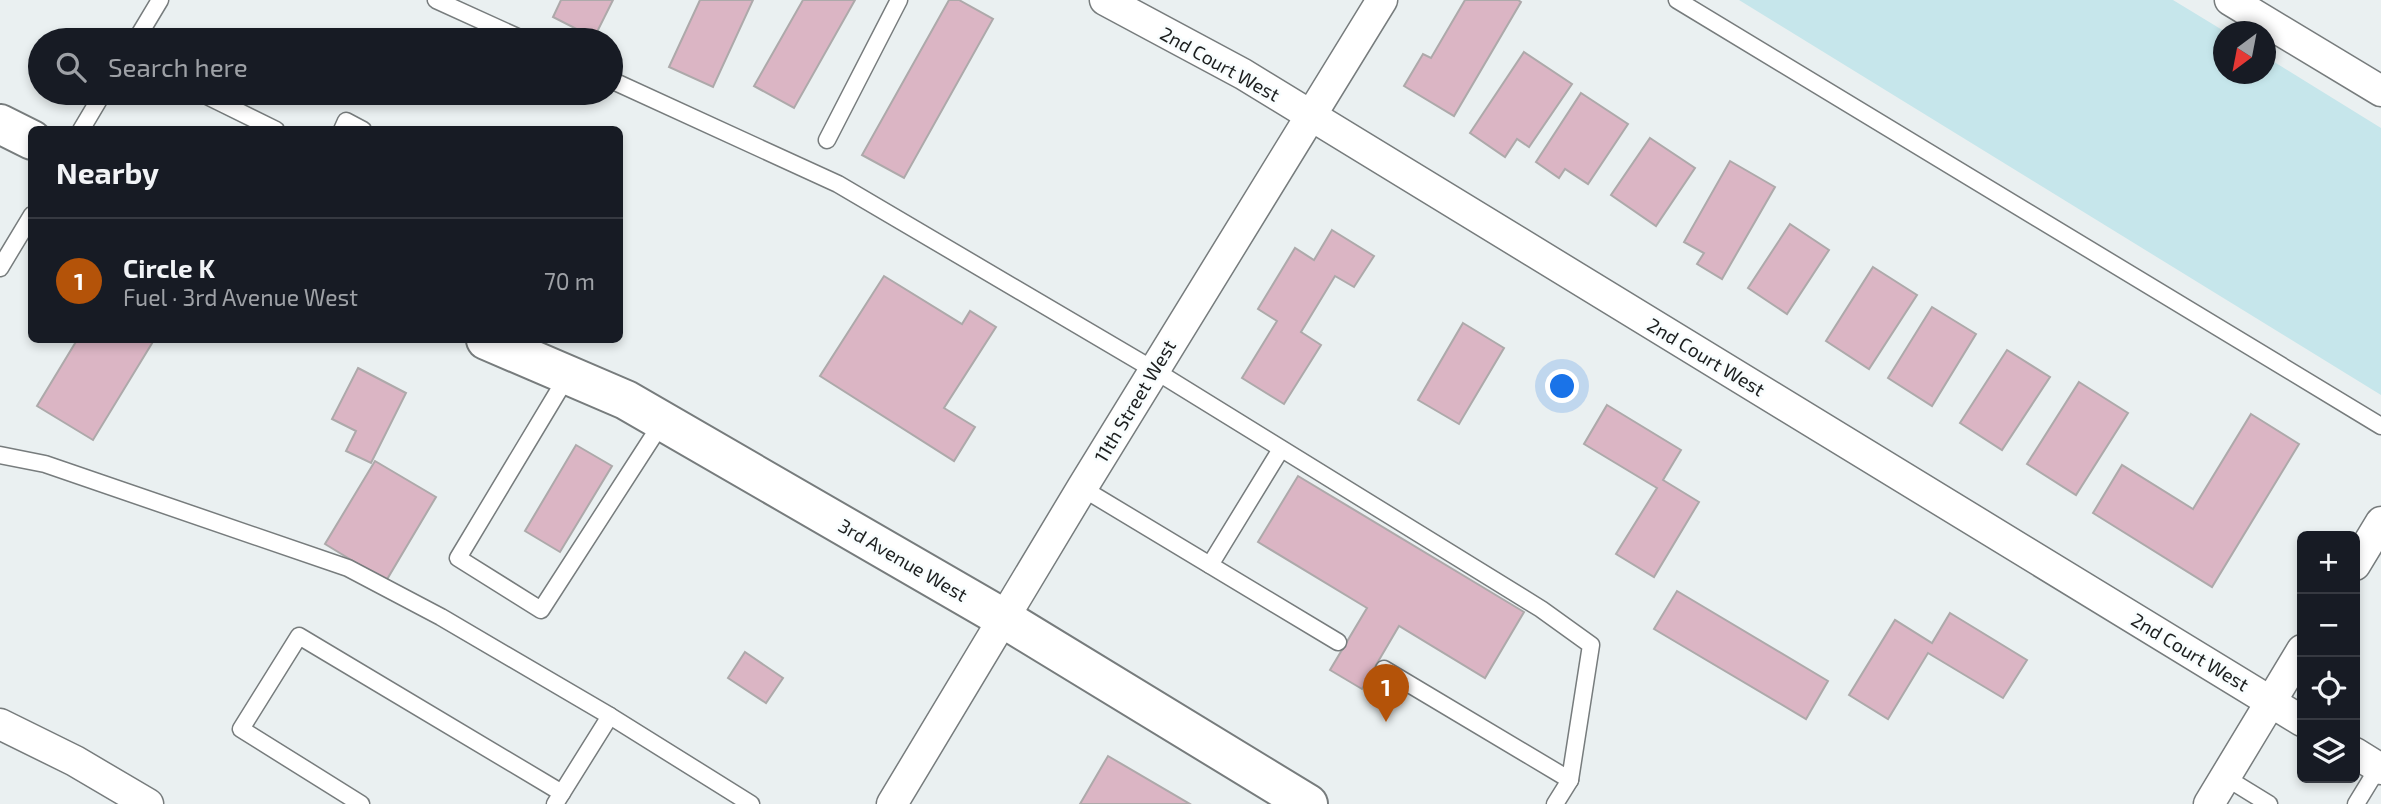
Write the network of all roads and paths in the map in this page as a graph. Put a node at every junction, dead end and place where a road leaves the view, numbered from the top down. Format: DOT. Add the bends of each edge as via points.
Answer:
graph roads {
  1 [pos="160,0"];
  2 [pos="436,0"];
  3 [pos="899,0"];
  4 [pos="1105,0"];
  5 [pos="1382,0"];
  6 [pos="1677,0"];
  7 [pos="2231,0"];
  8 [pos="143,28"];
  9 [pos="498,28"];
  10 [pos="623,85"];
  11 [pos="2381,91"];
  12 [pos="96,105"];
  13 [pos="225,105"];
  14 [pos="1310,116"];
  15 [pos="0,124"];
  16 [pos="83,126"];
  17 [pos="268,126"];
  18 [pos="28,138"];
  19 [pos="827,140"];
  20 [pos="28,222"];
  21 [pos="0,268"];
  22 [pos="493,343"];
  23 [pos="1154,370"];
  24 [pos="568,375"];
  25 [pos="663,421"];
  26 [pos="2381,426"];
  27 [pos="1281,449"];
  28 [pos="0,455"];
  29 [pos="1082,488"];
  30 [pos="2381,522"];
  31 [pos="2360,557"];
  32 [pos="1210,565"];
  33 [pos="1003,618"];
  34 [pos="1338,642"];
  35 [pos="2298,657"];
  36 [pos="1384,669"];
  37 [pos="2271,702"];
  38 [pos="610,716"];
  39 [pos="2300,720"];
  40 [pos="0,724"];
  41 [pos="2371,763"];
  42 [pos="2225,777"];
  43 [pos="1570,780"];
  44 [pos="559,799"];
  45 [pos="1296,801"];
  46 [pos="148,804"];
  47 [pos="361,804"];
  48 [pos="751,804"];
  49 [pos="892,804"];
  50 [pos="1555,804"];
  51 [pos="2209,804"];
  52 [pos="2269,804"];
  53 [pos="2356,804"];
  1 -- 8 [label="lane"];
  2 -- 9 [label="lane"];
  3 -- 19 [label="lane"];
  4 -- 14 [label="street, 2nd Court West" via="1243,74"];
  5 -- 14 [label="street, 11th Street West"];
  6 -- 26 [label="lane"];
  7 -- 11 [label="street"];
  10 -- 23 [label="lane" via="838,184"];
  12 -- 16 [label="lane"];
  13 -- 17 [label="lane"];
  14 -- 23 [label="street, 11th Street West"];
  14 -- 37 [label="street, 2nd Court West"];
  15 -- 18 [label="main road"];
  20 -- 21 [label="lane"];
  22 -- 24 [label="main road, 3rd Avenue West"];
  23 -- 27 [label="lane"];
  23 -- 29 [label="street, 11th Street West"];
  24 -- 25 [label="main road, 3rd Avenue West"];
  24 -- 25 [label="lane" via="458,558 541,610"];
  25 -- 33 [label="main road, 3rd Avenue West"];
  27 -- 32 [label="lane"];
  27 -- 43 [label="lane" via="1541,609 1591,645"];
  28 -- 38 [label="lane" via="45,464 348,568"];
  29 -- 32 [label="lane"];
  29 -- 33 [label="street, 11th Street West"];
  30 -- 31 [label="street"];
  32 -- 34 [label="lane"];
  33 -- 45 [label="main road, 3rd Avenue West"];
  33 -- 49 [label="street, 11th Street West"];
  35 -- 37 [label="street"];
  36 -- 43 [label="lane"];
  37 -- 39 [label="street, 2nd Court West"];
  37 -- 42 [label="street"];
  38 -- 44 [label="lane"];
  38 -- 48 [label="lane"];
  40 -- 46 [label="street"];
  41 -- 53 [label="lane"];
  42 -- 51 [label="street"];
  42 -- 52 [label="lane"];
  43 -- 50 [label="lane"];
  44 -- 47 [label="lane" via="299,636 241,729"];
}
